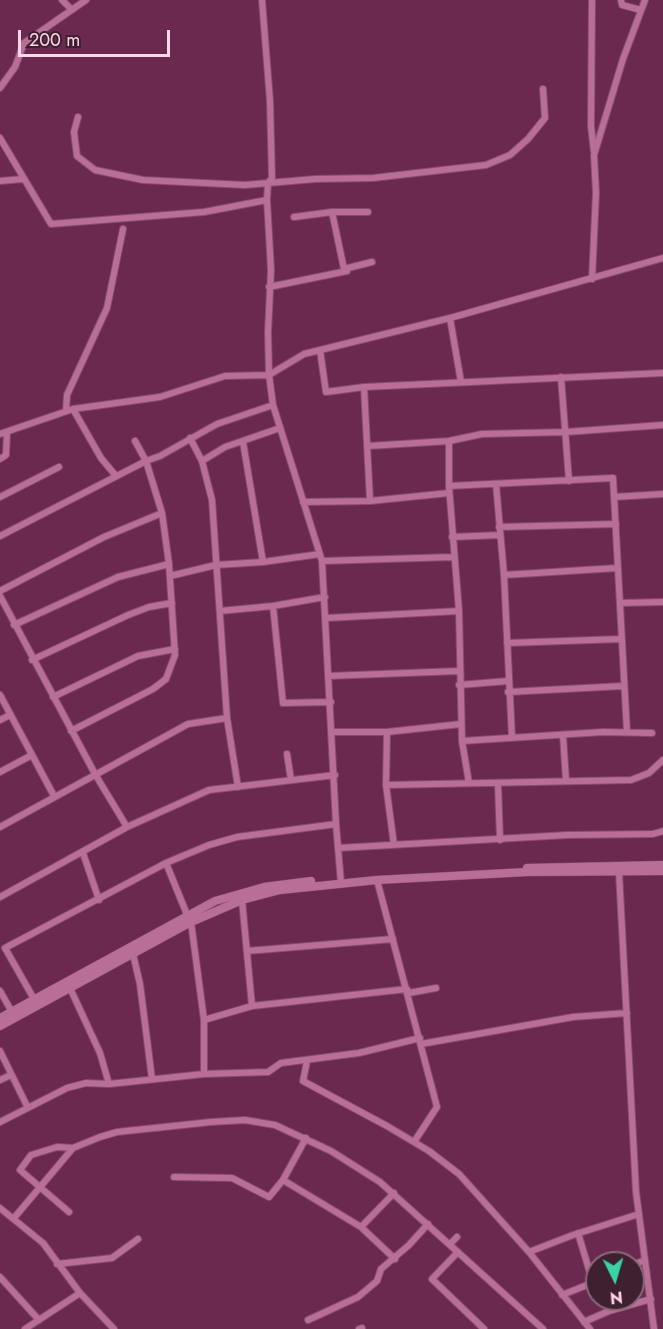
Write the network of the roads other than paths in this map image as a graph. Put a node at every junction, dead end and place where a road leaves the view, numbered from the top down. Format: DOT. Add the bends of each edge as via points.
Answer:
graph roads {
  1 [pos="62,0"];
  2 [pos="86,0"];
  3 [pos="261,0"];
  4 [pos="592,0"];
  5 [pos="621,0"];
  6 [pos="645,0"];
  7 [pos="71,9"];
  8 [pos="641,10"];
  9 [pos="0,88"];
  10 [pos="543,89"];
  11 [pos="78,117"];
  12 [pos="0,138"];
  13 [pos="594,155"];
  14 [pos="23,178"];
  15 [pos="0,181"];
  16 [pos="268,183"];
  17 [pos="267,200"];
  18 [pos="332,212"];
  19 [pos="368,212"];
  20 [pos="294,217"];
  21 [pos="123,229"];
  22 [pos="663,258"];
  23 [pos="372,262"];
  24 [pos="344,269"];
  25 [pos="592,279"];
  26 [pos="269,286"];
  27 [pos="450,318"];
  28 [pos="320,350"];
  29 [pos="663,373"];
  30 [pos="270,375"];
  31 [pos="561,377"];
  32 [pos="461,382"];
  33 [pos="364,387"];
  34 [pos="273,405"];
  35 [pos="73,409"];
  36 [pos="66,411"];
  37 [pos="663,425"];
  38 [pos="280,428"];
  39 [pos="566,432"];
  40 [pos="3,434"];
  41 [pos="189,438"];
  42 [pos="135,441"];
  43 [pos="449,441"];
  44 [pos="243,442"];
  45 [pos="368,446"];
  46 [pos="0,459"];
  47 [pos="146,461"];
  48 [pos="202,461"];
  49 [pos="59,466"];
  50 [pos="116,476"];
  51 [pos="569,481"];
  52 [pos="496,484"];
  53 [pos="449,486"];
  54 [pos="449,494"];
  55 [pos="663,494"];
  56 [pos="0,497"];
  57 [pos="614,497"];
  58 [pos="370,501"];
  59 [pos="303,502"];
  60 [pos="162,513"];
  61 [pos="616,524"];
  62 [pos="499,527"];
  63 [pos="500,535"];
  64 [pos="0,536"];
  65 [pos="452,537"];
  66 [pos="321,557"];
  67 [pos="453,557"];
  68 [pos="263,562"];
  69 [pos="169,564"];
  70 [pos="216,565"];
  71 [pos="617,568"];
  72 [pos="504,575"];
  73 [pos="170,576"];
  74 [pos="0,591"];
  75 [pos="0,596"];
  76 [pos="325,597"];
  77 [pos="663,602"];
  78 [pos="172,603"];
  79 [pos="620,603"];
  80 [pos="273,606"];
  81 [pos="220,611"];
  82 [pos="459,611"];
  83 [pos="327,618"];
  84 [pos="14,625"];
  85 [pos="621,639"];
  86 [pos="507,643"];
  87 [pos="175,649"];
  88 [pos="32,660"];
  89 [pos="459,671"];
  90 [pos="328,676"];
  91 [pos="508,681"];
  92 [pos="459,685"];
  93 [pos="623,686"];
  94 [pos="508,692"];
  95 [pos="0,694"];
  96 [pos="53,697"];
  97 [pos="331,702"];
  98 [pos="10,714"];
  99 [pos="227,718"];
  100 [pos="0,720"];
  101 [pos="461,724"];
  102 [pos="71,731"];
  103 [pos="332,732"];
  104 [pos="387,732"];
  105 [pos="627,732"];
  106 [pos="652,732"];
  107 [pos="563,735"];
  108 [pos="512,738"];
  109 [pos="462,741"];
  110 [pos="287,754"];
  111 [pos="32,755"];
  112 [pos="663,760"];
  113 [pos="0,772"];
  114 [pos="95,774"];
  115 [pos="334,775"];
  116 [pos="291,780"];
  117 [pos="566,781"];
  118 [pos="469,783"];
  119 [pos="498,784"];
  120 [pos="386,785"];
  121 [pos="238,787"];
  122 [pos="54,796"];
  123 [pos="336,825"];
  124 [pos="0,827"];
  125 [pos="128,827"];
  126 [pos="663,831"];
  127 [pos="500,840"];
  128 [pos="394,845"];
  129 [pos="338,848"];
  130 [pos="82,853"];
  131 [pos="166,863"];
  132 [pos="663,865"];
  133 [pos="663,871"];
  134 [pos="619,872"];
  135 [pos="341,880"];
  136 [pos="377,880"];
  137 [pos="0,897"];
  138 [pos="99,900"];
  139 [pos="242,900"];
  140 [pos="190,920"];
  141 [pos="393,939"];
  142 [pos="247,951"];
  143 [pos="133,954"];
  144 [pos="70,988"];
  145 [pos="436,988"];
  146 [pos="407,989"];
  147 [pos="0,991"];
  148 [pos="34,999"];
  149 [pos="252,1006"];
  150 [pos="12,1012"];
  151 [pos="627,1013"];
  152 [pos="0,1018"];
  153 [pos="204,1020"];
  154 [pos="0,1026"];
  155 [pos="421,1041"];
  156 [pos="0,1051"];
  157 [pos="307,1061"];
  158 [pos="204,1074"];
  159 [pos="11,1075"];
  160 [pos="152,1079"];
  161 [pos="0,1080"];
  162 [pos="109,1084"];
  163 [pos="28,1108"];
  164 [pos="0,1122"];
  165 [pos="306,1138"];
  166 [pos="414,1142"];
  167 [pos="73,1148"];
  168 [pos="174,1177"];
  169 [pos="283,1180"];
  170 [pos="40,1188"];
  171 [pos="394,1193"];
  172 [pos="0,1208"];
  173 [pos="69,1212"];
  174 [pos="639,1214"];
  175 [pos="14,1218"];
  176 [pos="428,1224"];
  177 [pos="361,1227"];
  178 [pos="578,1233"];
  179 [pos="457,1237"];
  180 [pos="138,1239"];
  181 [pos="450,1244"];
  182 [pos="644,1251"];
  183 [pos="458,1252"];
  184 [pos="529,1252"];
  185 [pos="585,1253"];
  186 [pos="395,1259"];
  187 [pos="645,1260"];
  188 [pos="57,1264"];
  189 [pos="0,1277"];
  190 [pos="585,1286"];
  191 [pos="80,1293"];
  192 [pos="562,1295"];
  193 [pos="651,1299"];
  194 [pos="39,1320"];
  195 [pos="308,1320"];
  196 [pos="475,1320"];
  197 [pos="584,1322"];
  198 [pos="110,1328"];
  199 [pos="25,1329"];
  200 [pos="473,1329"];
  201 [pos="484,1329"];
  202 [pos="543,1329"];
  203 [pos="590,1329"];
  204 [pos="654,1329"];
  1 -- 7 [label="street"];
  2 -- 7 [label="street"];
  3 -- 16 [label="street" via="270,101 272,178"];
  4 -- 13 [label="street"];
  5 -- 8 [label="street" via="622,5"];
  6 -- 8 [label="street"];
  7 -- 9 [label="street" via="24,43 15,67"];
  8 -- 13 [label="street"];
  10 -- 16 [label="street" via="545,118 510,155 486,165 373,178"];
  11 -- 16 [label="street" via="74,132 77,156 95,170 143,180 196,184"];
  12 -- 14 [label="street"];
  13 -- 25 [label="street"];
  14 -- 15 [label="street"];
  14 -- 17 [label="street" via="51,224 204,212"];
  16 -- 17 [label="street"];
  17 -- 26 [label="street"];
  18 -- 19 [label="street"];
  18 -- 20 [label="street"];
  18 -- 24 [label="street"];
  21 -- 36 [label="street" via="107,308 67,395"];
  22 -- 25 [label="street"];
  23 -- 24 [label="street"];
  24 -- 26 [label="street" via="347,271"];
  25 -- 27 [label="street"];
  26 -- 30 [label="street"];
  27 -- 28 [label="street"];
  27 -- 32 [label="street"];
  28 -- 30 [label="street" via="304,354"];
  28 -- 33 [label="street" via="326,392"];
  29 -- 31 [label="street"];
  30 -- 34 [label="street"];
  30 -- 35 [label="street" via="225,376 160,397"];
  31 -- 32 [label="street"];
  31 -- 39 [label="street"];
  32 -- 33 [label="street"];
  33 -- 45 [label="street"];
  34 -- 38 [label="street"];
  34 -- 41 [label="street"];
  35 -- 36 [label="street"];
  35 -- 50 [label="street"];
  36 -- 40 [label="street"];
  37 -- 39 [label="street"];
  38 -- 44 [label="street"];
  38 -- 59 [label="street"];
  39 -- 43 [label="street" via="482,434"];
  39 -- 51 [label="street"];
  40 -- 46 [label="street" via="6,455"];
  41 -- 47 [label="street"];
  41 -- 48 [label="street"];
  42 -- 47 [label="street"];
  43 -- 45 [label="street"];
  43 -- 53 [label="street"];
  44 -- 48 [label="street" via="225,447"];
  44 -- 68 [label="street"];
  45 -- 58 [label="street"];
  47 -- 50 [label="street"];
  47 -- 60 [label="street"];
  48 -- 70 [label="street" via="212,500"];
  49 -- 56 [label="street"];
  50 -- 64 [label="street"];
  51 -- 52 [label="street"];
  51 -- 57 [label="street" via="613,478"];
  52 -- 53 [label="street"];
  52 -- 62 [label="street"];
  53 -- 54 [label="street"];
  54 -- 58 [label="street"];
  54 -- 65 [label="street"];
  55 -- 57 [label="street"];
  57 -- 61 [label="street"];
  58 -- 59 [label="street"];
  59 -- 66 [label="street"];
  60 -- 69 [label="street"];
  60 -- 74 [label="street" via="105,537"];
  61 -- 62 [label="street"];
  61 -- 71 [label="street"];
  62 -- 63 [label="street"];
  63 -- 65 [label="street"];
  63 -- 72 [label="street"];
  65 -- 67 [label="street"];
  66 -- 67 [label="street"];
  66 -- 68 [label="street"];
  66 -- 76 [label="street"];
  67 -- 82 [label="street"];
  68 -- 70 [label="street"];
  69 -- 73 [label="street"];
  69 -- 84 [label="street" via="118,577"];
  70 -- 73 [label="street"];
  70 -- 81 [label="street"];
  71 -- 72 [label="street"];
  71 -- 79 [label="street"];
  72 -- 86 [label="street"];
  73 -- 78 [label="street"];
  75 -- 84 [label="street"];
  76 -- 80 [label="street"];
  76 -- 83 [label="street"];
  77 -- 79 [label="street"];
  78 -- 87 [label="street"];
  78 -- 88 [label="street" via="128,615"];
  79 -- 85 [label="street"];
  80 -- 81 [label="street"];
  80 -- 97 [label="street" via="283,703"];
  81 -- 99 [label="street"];
  82 -- 83 [label="street"];
  82 -- 89 [label="street"];
  83 -- 90 [label="street"];
  84 -- 88 [label="street"];
  85 -- 86 [label="street"];
  85 -- 93 [label="street"];
  86 -- 91 [label="street"];
  87 -- 96 [label="street" via="138,656"];
  87 -- 102 [label="street" via="166,679"];
  88 -- 96 [label="street"];
  89 -- 90 [label="street"];
  89 -- 92 [label="street"];
  90 -- 97 [label="street"];
  91 -- 92 [label="street"];
  91 -- 94 [label="street"];
  92 -- 101 [label="street"];
  93 -- 94 [label="street"];
  93 -- 105 [label="street"];
  94 -- 108 [label="street"];
  95 -- 98 [label="street"];
  96 -- 102 [label="street"];
  97 -- 103 [label="street"];
  98 -- 100 [label="street"];
  98 -- 111 [label="street"];
  99 -- 114 [label="street" via="188,724"];
  99 -- 121 [label="street"];
  101 -- 104 [label="street"];
  101 -- 109 [label="street"];
  102 -- 114 [label="street"];
  103 -- 104 [label="street"];
  103 -- 115 [label="street"];
  104 -- 120 [label="street"];
  105 -- 106 [label="street"];
  105 -- 107 [label="street"];
  107 -- 108 [label="street"];
  107 -- 117 [label="street"];
  108 -- 109 [label="street"];
  109 -- 118 [label="street"];
  110 -- 116 [label="street"];
  111 -- 113 [label="street"];
  111 -- 122 [label="street"];
  112 -- 117 [label="street" via="649,773 631,780"];
  114 -- 122 [label="street"];
  114 -- 125 [label="street"];
  115 -- 116 [label="street"];
  115 -- 123 [label="street"];
  116 -- 121 [label="street"];
  117 -- 119 [label="street"];
  118 -- 119 [label="street"];
  118 -- 120 [label="street"];
  119 -- 127 [label="street"];
  120 -- 128 [label="street"];
  121 -- 125 [label="street" via="209,790"];
  122 -- 124 [label="street"];
  123 -- 129 [label="street"];
  123 -- 131 [label="street" via="237,837"];
  125 -- 130 [label="street"];
  126 -- 127 [label="street"];
  127 -- 128 [label="street"];
  128 -- 129 [label="street"];
  129 -- 135 [label="street"];
  130 -- 137 [label="street"];
  130 -- 138 [label="street"];
  131 -- 138 [label="street"];
  131 -- 140 [label="street"];
  132 -- 135 [label="street" via="560,866"];
  133 -- 134 [label="street"];
  134 -- 136 [label="street" via="527,872"];
  134 -- 151 [label="street"];
  135 -- 136 [label="street"];
  135 -- 139 [label="street"];
  135 -- 140 [label="street" via="264,887 215,901"];
  136 -- 141 [label="street"];
  138 -- 148 [label="street" via="5,948"];
  139 -- 140 [label="street"];
  139 -- 142 [label="street"];
  140 -- 143 [label="street"];
  140 -- 148 [label="street"];
  140 -- 153 [label="street"];
  141 -- 142 [label="street"];
  141 -- 146 [label="street"];
  142 -- 149 [label="street"];
  143 -- 144 [label="street"];
  143 -- 160 [label="street"];
  144 -- 154 [label="street"];
  144 -- 162 [label="street" via="100,1053"];
  145 -- 146 [label="street" via="409,993"];
  146 -- 149 [label="street"];
  146 -- 155 [label="street"];
  147 -- 150 [label="street"];
  148 -- 150 [label="street"];
  149 -- 153 [label="street"];
  150 -- 152 [label="street"];
  151 -- 155 [label="street" via="573,1017"];
  151 -- 174 [label="street"];
  153 -- 158 [label="street"];
  155 -- 157 [label="street"];
  155 -- 166 [label="street" via="437,1107"];
  156 -- 159 [label="street"];
  157 -- 158 [label="street" via="281,1063 268,1072"];
  157 -- 166 [label="street" via="303,1081"];
  158 -- 160 [label="street"];
  159 -- 161 [label="street"];
  159 -- 163 [label="street"];
  160 -- 162 [label="street"];
  162 -- 163 [label="street" via="86,1083 67,1088"];
  163 -- 164 [label="street"];
  165 -- 167 [label="street" via="275,1125 245,1120 117,1132"];
  165 -- 169 [label="street"];
  165 -- 171 [label="street"];
  166 -- 184 [label="street" via="459,1174"];
  167 -- 170 [label="street"];
  167 -- 170 [label="street" via="57,1147 31,1155 22,1164 20,1170"];
  168 -- 169 [label="street" via="232,1178 269,1197"];
  169 -- 177 [label="street"];
  170 -- 173 [label="street"];
  170 -- 175 [label="street"];
  171 -- 176 [label="street"];
  171 -- 177 [label="street"];
  172 -- 175 [label="street"];
  174 -- 178 [label="street"];
  174 -- 182 [label="street"];
  175 -- 188 [label="street" via="44,1243"];
  176 -- 181 [label="street"];
  176 -- 186 [label="street"];
  177 -- 186 [label="street"];
  178 -- 184 [label="street"];
  178 -- 185 [label="street"];
  179 -- 181 [label="street"];
  180 -- 188 [label="street" via="112,1258"];
  181 -- 183 [label="street"];
  183 -- 196 [label="street" via="432,1279"];
  183 -- 202 [label="street"];
  184 -- 192 [label="street"];
  186 -- 195 [label="street" via="381,1269 377,1281 358,1298"];
  187 -- 193 [label="street"];
  188 -- 191 [label="street"];
  189 -- 194 [label="street"];
  190 -- 192 [label="street"];
  191 -- 194 [label="street"];
  191 -- 198 [label="street"];
  192 -- 197 [label="street"];
  193 -- 197 [label="street"];
  193 -- 204 [label="street"];
  194 -- 199 [label="street"];
  196 -- 200 [label="street"];
  196 -- 201 [label="street"];
  197 -- 203 [label="street"];
}
